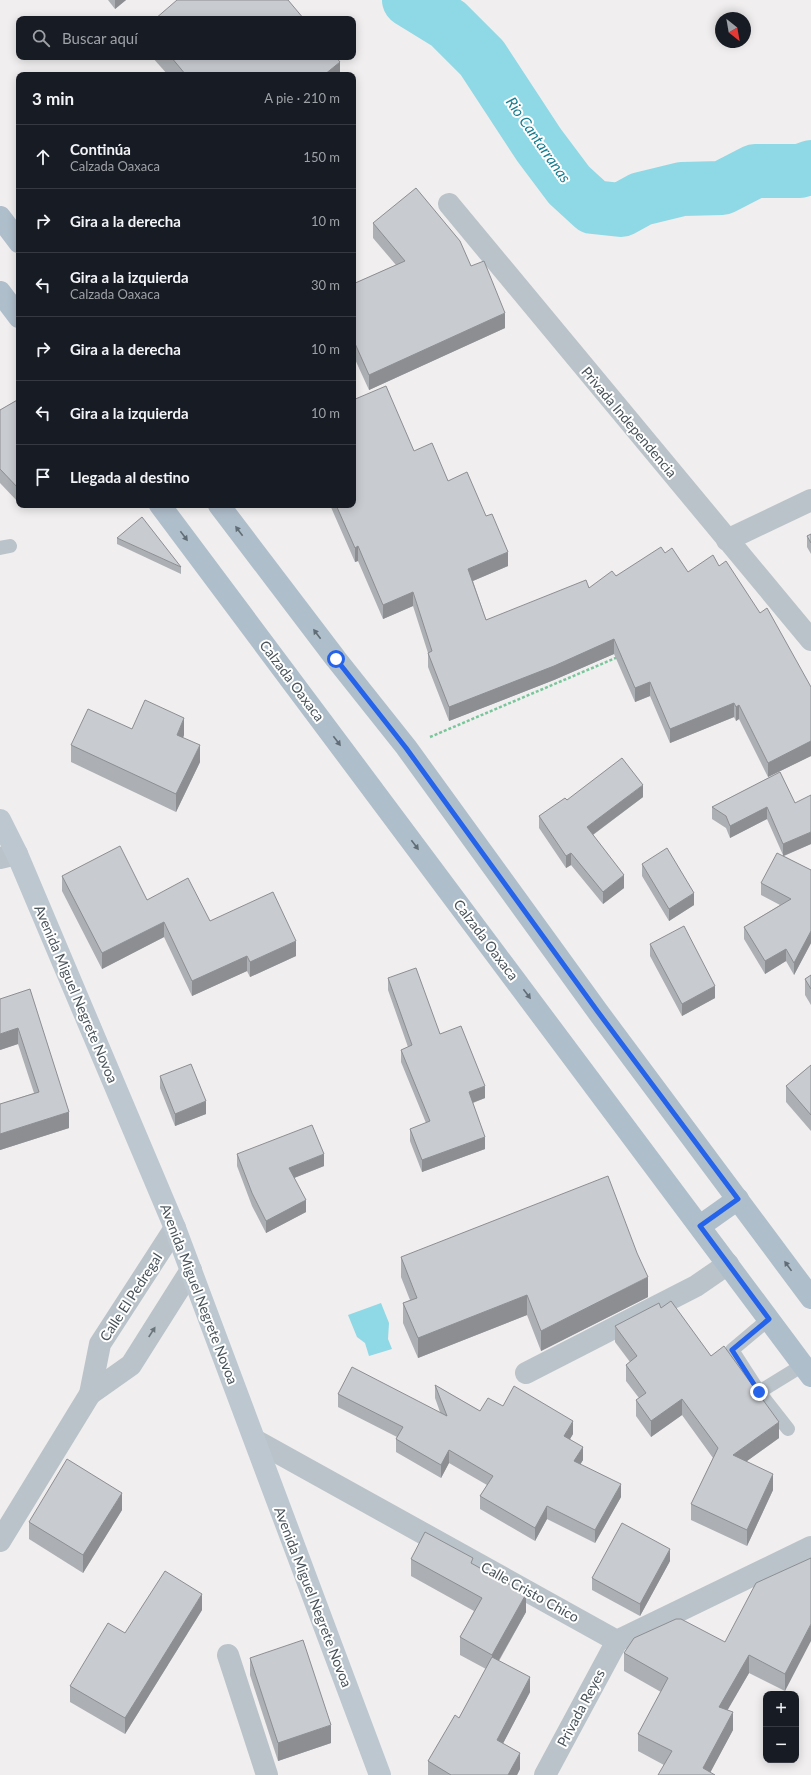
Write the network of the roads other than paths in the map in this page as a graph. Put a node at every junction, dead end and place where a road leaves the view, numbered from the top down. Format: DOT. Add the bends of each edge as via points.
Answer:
graph roads {
  1 [pos="449,204"];
  2 [pos="0,217"];
  3 [pos="16,238"];
  4 [pos="0,292"];
  5 [pos="16,313"];
  6 [pos="811,500"];
  7 [pos="162,508"];
  8 [pos="221,508"];
  9 [pos="727,540"];
  10 [pos="811,640"];
  11 [pos="0,820"];
  12 [pos="8,856"];
  13 [pos="738,1199"];
  14 [pos="700,1226"];
  15 [pos="175,1228"];
  16 [pos="728,1264"];
  17 [pos="191,1270"];
  18 [pos="811,1298"];
  19 [pos="769,1319"];
  20 [pos="807,1370"];
  21 [pos="526,1373"];
  22 [pos="759,1392"];
  23 [pos="90,1394"];
  24 [pos="788,1429"];
  25 [pos="255,1440"];
  26 [pos="0,1541"];
  27 [pos="811,1547"];
  28 [pos="617,1641"];
  29 [pos="228,1654"];
  30 [pos="267,1775"];
  31 [pos="380,1775"];
  32 [pos="545,1775"];
  1 -- 9 [label="street, Privada Independencia"];
  2 -- 3 [label="main road"];
  4 -- 5 [label="main road"];
  6 -- 9 [label="street"];
  7 -- 14 [label="main road, Calzada Oaxaca, one-way"];
  13 -- 8 [label="main road, one-way" via="406,748"];
  9 -- 10 [label="street, Privada Independencia"];
  11 -- 12 [label="main road, Avenida Miguel Negrete Novoa"];
  12 -- 15 [label="main road, Avenida Miguel Negrete Novoa"];
  13 -- 14 [label="main road"];
  18 -- 13 [label="main road, one-way"];
  14 -- 16 [label="main road, Calzada Oaxaca"];
  15 -- 17 [label="main road, Avenida Miguel Negrete Novoa"];
  15 -- 23 [label="street, Calle El Pedregal" via="100,1344"];
  16 -- 19 [label="main road, Calzada Oaxaca"];
  16 -- 21 [label="street" via="696,1286"];
  23 -- 17 [label="street, Calle El Pedregal, one-way" via="131,1365"];
  17 -- 25 [label="main road, Avenida Miguel Negrete Novoa"];
  19 -- 20 [label="main road, Calzada Oaxaca"];
  19 -- 22 [label="lane" via="732,1350"];
  20 -- 22 [label="lane"];
  22 -- 24 [label="lane"];
  23 -- 26 [label="street, Calle El Pedregal"];
  25 -- 28 [label="street, Calle Cristo Chico"];
  25 -- 31 [label="main road, Avenida Miguel Negrete Novoa"];
  27 -- 28 [label="street"];
  28 -- 32 [label="street, Privada Reyes"];
  29 -- 30 [label="street"];
}
